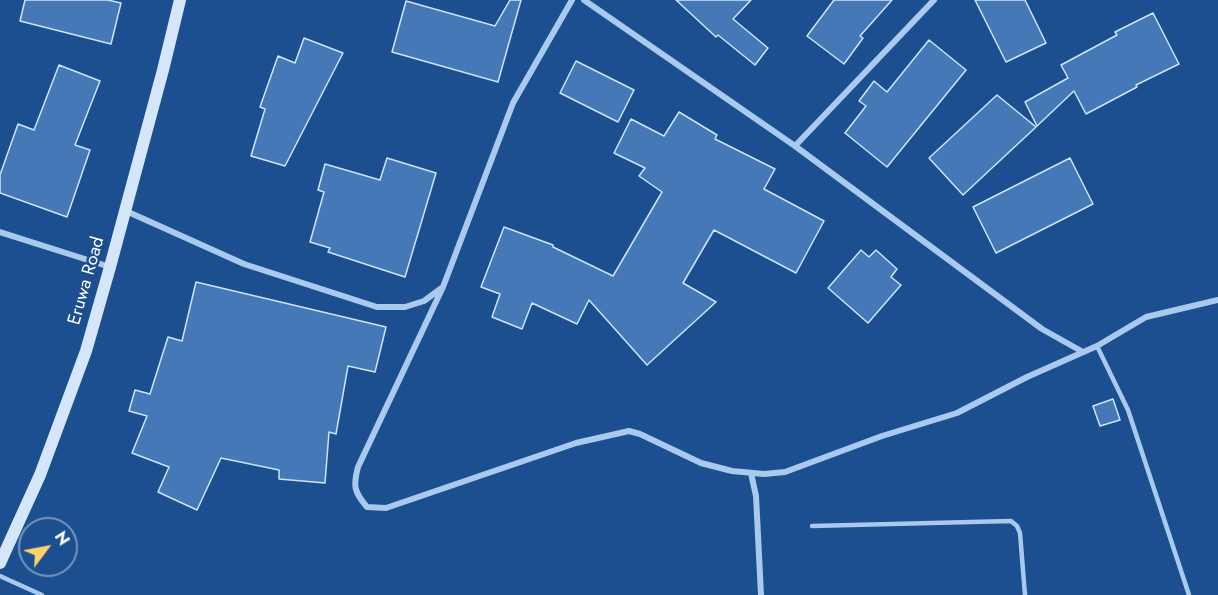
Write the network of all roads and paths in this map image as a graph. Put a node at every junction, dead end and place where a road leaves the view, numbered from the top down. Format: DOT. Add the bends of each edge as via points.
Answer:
graph roads {
  1 [pos="180,0"];
  2 [pos="572,0"];
  3 [pos="584,0"];
  4 [pos="934,0"];
  5 [pos="795,146"];
  6 [pos="125,210"];
  7 [pos="0,232"];
  8 [pos="110,267"];
  9 [pos="443,287"];
  10 [pos="1218,300"];
  11 [pos="1096,346"];
  12 [pos="1083,352"];
  13 [pos="751,473"];
  14 [pos="813,526"];
  15 [pos="0,563"];
  16 [pos="0,576"];
  17 [pos="42,595"];
  18 [pos="761,595"];
  19 [pos="1025,595"];
  20 [pos="1189,595"];
  1 -- 6 [label="main road, Eruwa Road"];
  2 -- 9 [label="street" via="513,104"];
  3 -- 5 [label="street"];
  4 -- 5 [label="street"];
  5 -- 12 [label="street" via="1042,329"];
  6 -- 8 [label="main road, Eruwa Road"];
  6 -- 9 [label="street" via="243,264 377,307 405,307 424,301"];
  7 -- 8 [label="street"];
  8 -- 15 [label="main road, Eruwa Road" via="86,351 40,475"];
  9 -- 13 [label="street" via="358,467 354,484 367,507 386,508 576,442 629,431 701,463"];
  10 -- 11 [label="street" via="1146,317"];
  11 -- 12 [label="street"];
  11 -- 20 [label="lane" via="1128,410"];
  12 -- 13 [label="street" via="957,413 785,472"];
  13 -- 18 [label="street" via="756,496"];
  14 -- 19 [label="lane" via="1011,521 1020,533"];
  16 -- 17 [label="lane"];
}
